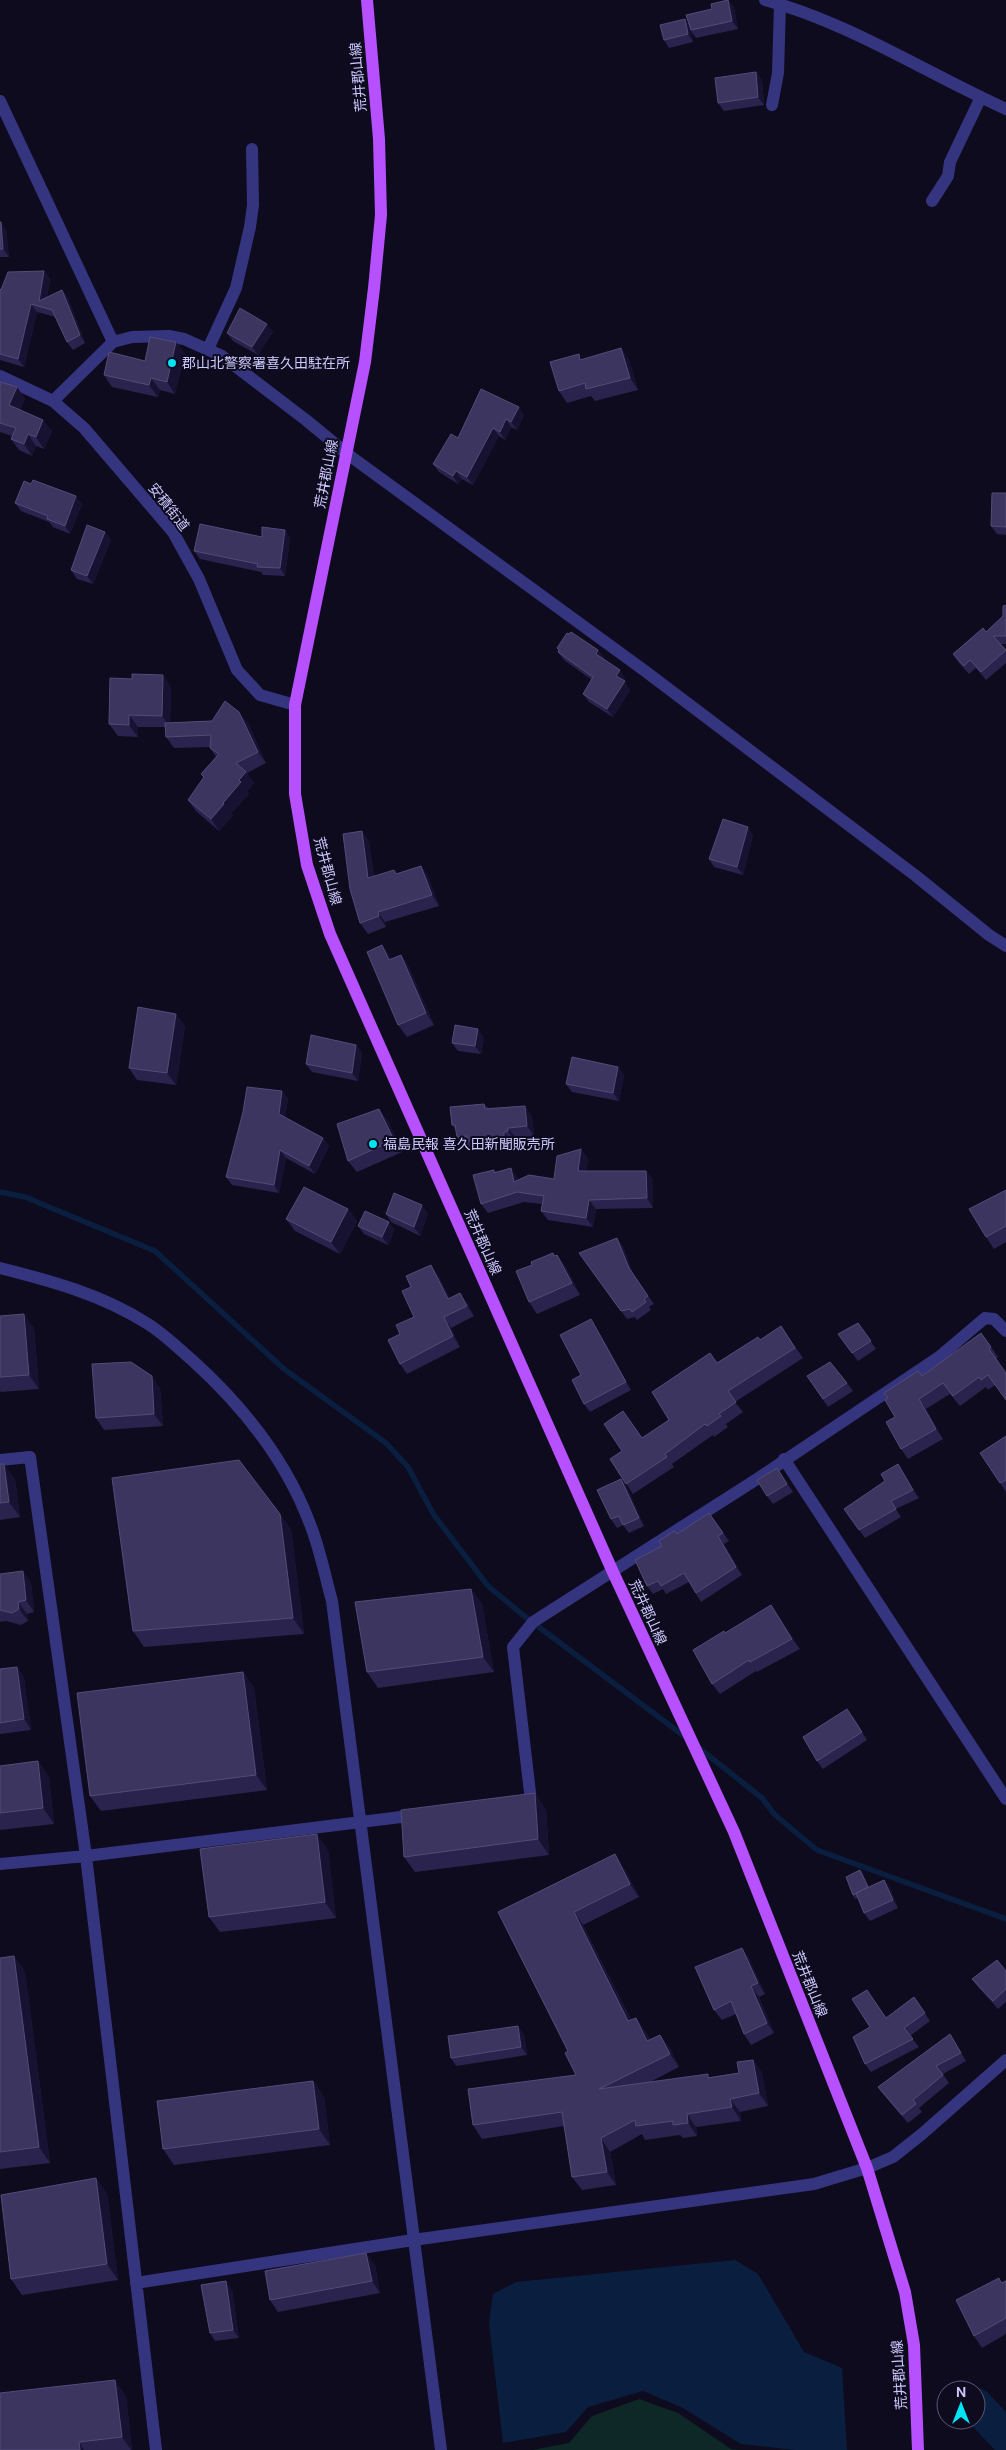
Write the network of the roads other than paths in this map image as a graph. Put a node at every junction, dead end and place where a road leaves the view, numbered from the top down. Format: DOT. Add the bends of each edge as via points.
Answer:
graph roads {
  1 [pos="366,0"];
  2 [pos="765,0"];
  3 [pos="780,4"];
  4 [pos="981,98"];
  5 [pos="0,102"];
  6 [pos="772,105"];
  7 [pos="1006,109"];
  8 [pos="252,149"];
  9 [pos="932,201"];
  10 [pos="113,342"];
  11 [pos="208,349"];
  12 [pos="0,376"];
  13 [pos="53,401"];
  14 [pos="346,453"];
  15 [pos="295,705"];
  16 [pos="1006,946"];
  17 [pos="0,1268"];
  18 [pos="1006,1330"];
  19 [pos="0,1460"];
  20 [pos="784,1460"];
  21 [pos="612,1570"];
  22 [pos="1006,1799"];
  23 [pos="512,1803"];
  24 [pos="427,1814"];
  25 [pos="360,1822"];
  26 [pos="86,1856"];
  27 [pos="0,1864"];
  28 [pos="1006,2060"];
  29 [pos="867,2168"];
  30 [pos="413,2240"];
  31 [pos="136,2283"];
  32 [pos="156,2450"];
  33 [pos="441,2450"];
  34 [pos="918,2450"];
  1 -- 14 [label="main road, 荒井郡山線" via="379,140 381,215 364,362"];
  2 -- 3 [label="street"];
  3 -- 4 [label="street" via="837,26"];
  3 -- 6 [label="street" via="778,73"];
  4 -- 7 [label="street"];
  4 -- 9 [label="street" via="950,162 948,176"];
  5 -- 10 [label="street"];
  8 -- 11 [label="street" via="250,227 236,288"];
  10 -- 11 [label="street" via="152,335 184,339"];
  10 -- 13 [label="street"];
  11 -- 14 [label="street" via="222,356"];
  12 -- 13 [label="street, 安積街道"];
  13 -- 15 [label="street, 安積街道" via="84,428 173,532 199,578 236,670 260,694"];
  14 -- 15 [label="main road, 荒井郡山線"];
  14 -- 16 [label="street" via="645,671"];
  15 -- 21 [label="main road, 荒井郡山線" via="295,794 307,865 330,934"];
  17 -- 25 [label="street" via="80,1290 140,1320 174,1344 232,1397 257,1428 296,1491 310,1525 332,1601"];
  18 -- 20 [label="street" via="994,1319 985,1318 939,1357"];
  19 -- 26 [label="street" via="30,1457"];
  20 -- 21 [label="street"];
  20 -- 22 [label="street"];
  21 -- 23 [label="street" via="533,1622 513,1647 531,1801"];
  21 -- 29 [label="main road, 荒井郡山線" via="734,1832"];
  24 -- 25 [label="street"];
  25 -- 26 [label="street"];
  25 -- 30 [label="street"];
  26 -- 27 [label="street"];
  26 -- 31 [label="street"];
  28 -- 29 [label="street" via="908,2146 893,2157"];
  29 -- 30 [label="street" via="814,2184"];
  29 -- 34 [label="main road, 荒井郡山線" via="905,2292 914,2345"];
  30 -- 31 [label="street"];
  30 -- 33 [label="street"];
  31 -- 32 [label="street"];
}
